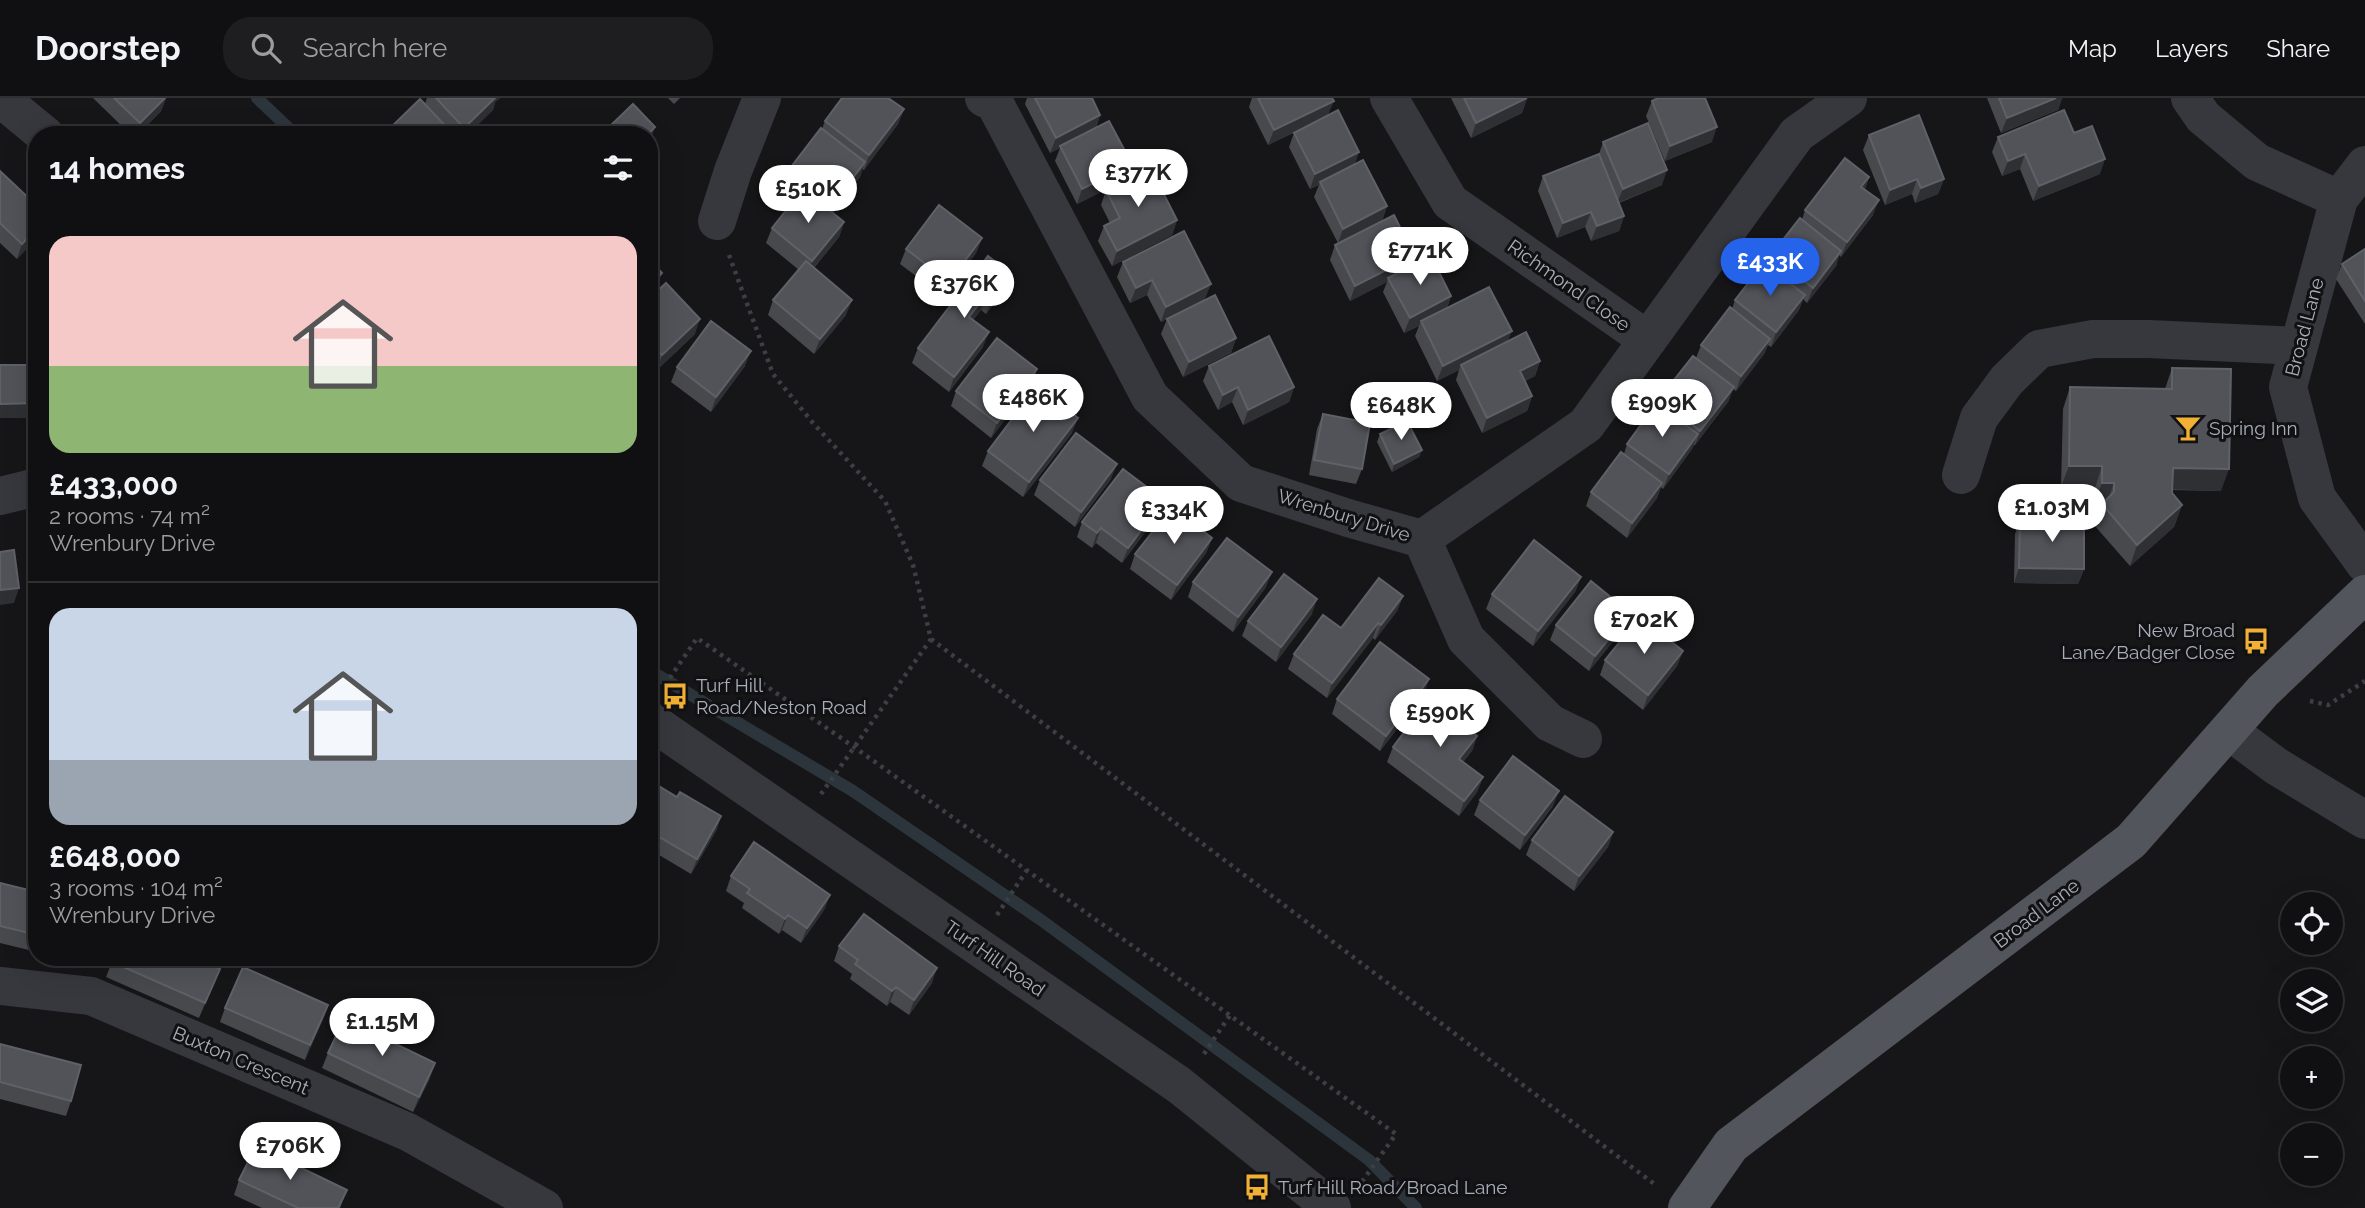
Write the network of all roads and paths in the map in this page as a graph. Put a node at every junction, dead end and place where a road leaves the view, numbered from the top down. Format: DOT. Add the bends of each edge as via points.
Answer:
graph roads {
  1 [pos="0,98"];
  2 [pos="762,98"];
  3 [pos="984,98"];
  4 [pos="1389,98"];
  5 [pos="1849,98"];
  6 [pos="2190,98"];
  7 [pos="34,126"];
  8 [pos="2365,165"];
  9 [pos="2339,199"];
  10 [pos="717,221"];
  11 [pos="1648,340"];
  12 [pos="2299,346"];
  13 [pos="1961,475"];
  14 [pos="28,490"];
  15 [pos="0,496"];
  16 [pos="1422,539"];
  17 [pos="2365,564"];
  18 [pos="2365,594"];
  19 [pos="931,639"];
  20 [pos="658,701"];
  21 [pos="658,708"];
  22 [pos="2229,731"];
  23 [pos="1583,739"];
  24 [pos="854,747"];
  25 [pos="824,789"];
  26 [pos="2365,820"];
  27 [pos="1027,870"];
  28 [pos="999,913"];
  29 [pos="0,986"];
  30 [pos="1230,1015"];
  31 [pos="1203,1056"];
  32 [pos="1364,1178"];
  33 [pos="1676,1200"];
  34 [pos="544,1208"];
  35 [pos="1332,1208"];
  1 -- 7 [label="street"];
  2 -- 10 [label="street"];
  3 -- 16 [label="street, Wrenbury Drive" via="994,102 1150,397 1241,483"];
  4 -- 11 [label="street, Richmond Close" via="1450,202"];
  5 -- 11 [label="street, Wrenbury Drive" via="1797,134"];
  6 -- 9 [label="street" via="2203,117 2257,162"];
  8 -- 9 [label="street, Broad Lane"];
  9 -- 12 [label="street, Broad Lane"];
  10 -- 19 [label="path" via="773,374 885,500 913,565"];
  11 -- 16 [label="street, Wrenbury Drive" via="1586,425"];
  12 -- 13 [label="street" via="2093,339 2039,349 2007,380 1979,418"];
  12 -- 17 [label="street, Broad Lane" via="2288,387 2318,498"];
  14 -- 15 [label="street"];
  16 -- 23 [label="street" via="1466,639 1550,723"];
  18 -- 22 [label="main road, Broad Lane" via="2263,691"];
  19 -- 24 [label="path"];
  19 -- 33 [label="path"];
  20 -- 24 [label="path" via="697,638"];
  21 -- 35 [label="street, Turf Hill Road" via="1179,1085"];
  22 -- 26 [label="street" via="2276,766"];
  22 -- 33 [label="main road, Broad Lane" via="2131,841 1731,1145"];
  24 -- 25 [label="path"];
  24 -- 27 [label="path"];
  27 -- 28 [label="path"];
  27 -- 30 [label="path"];
  29 -- 34 [label="street, Buxton Crescent" via="91,996 408,1132"];
  30 -- 31 [label="path"];
  30 -- 32 [label="path" via="1396,1134"];
}
